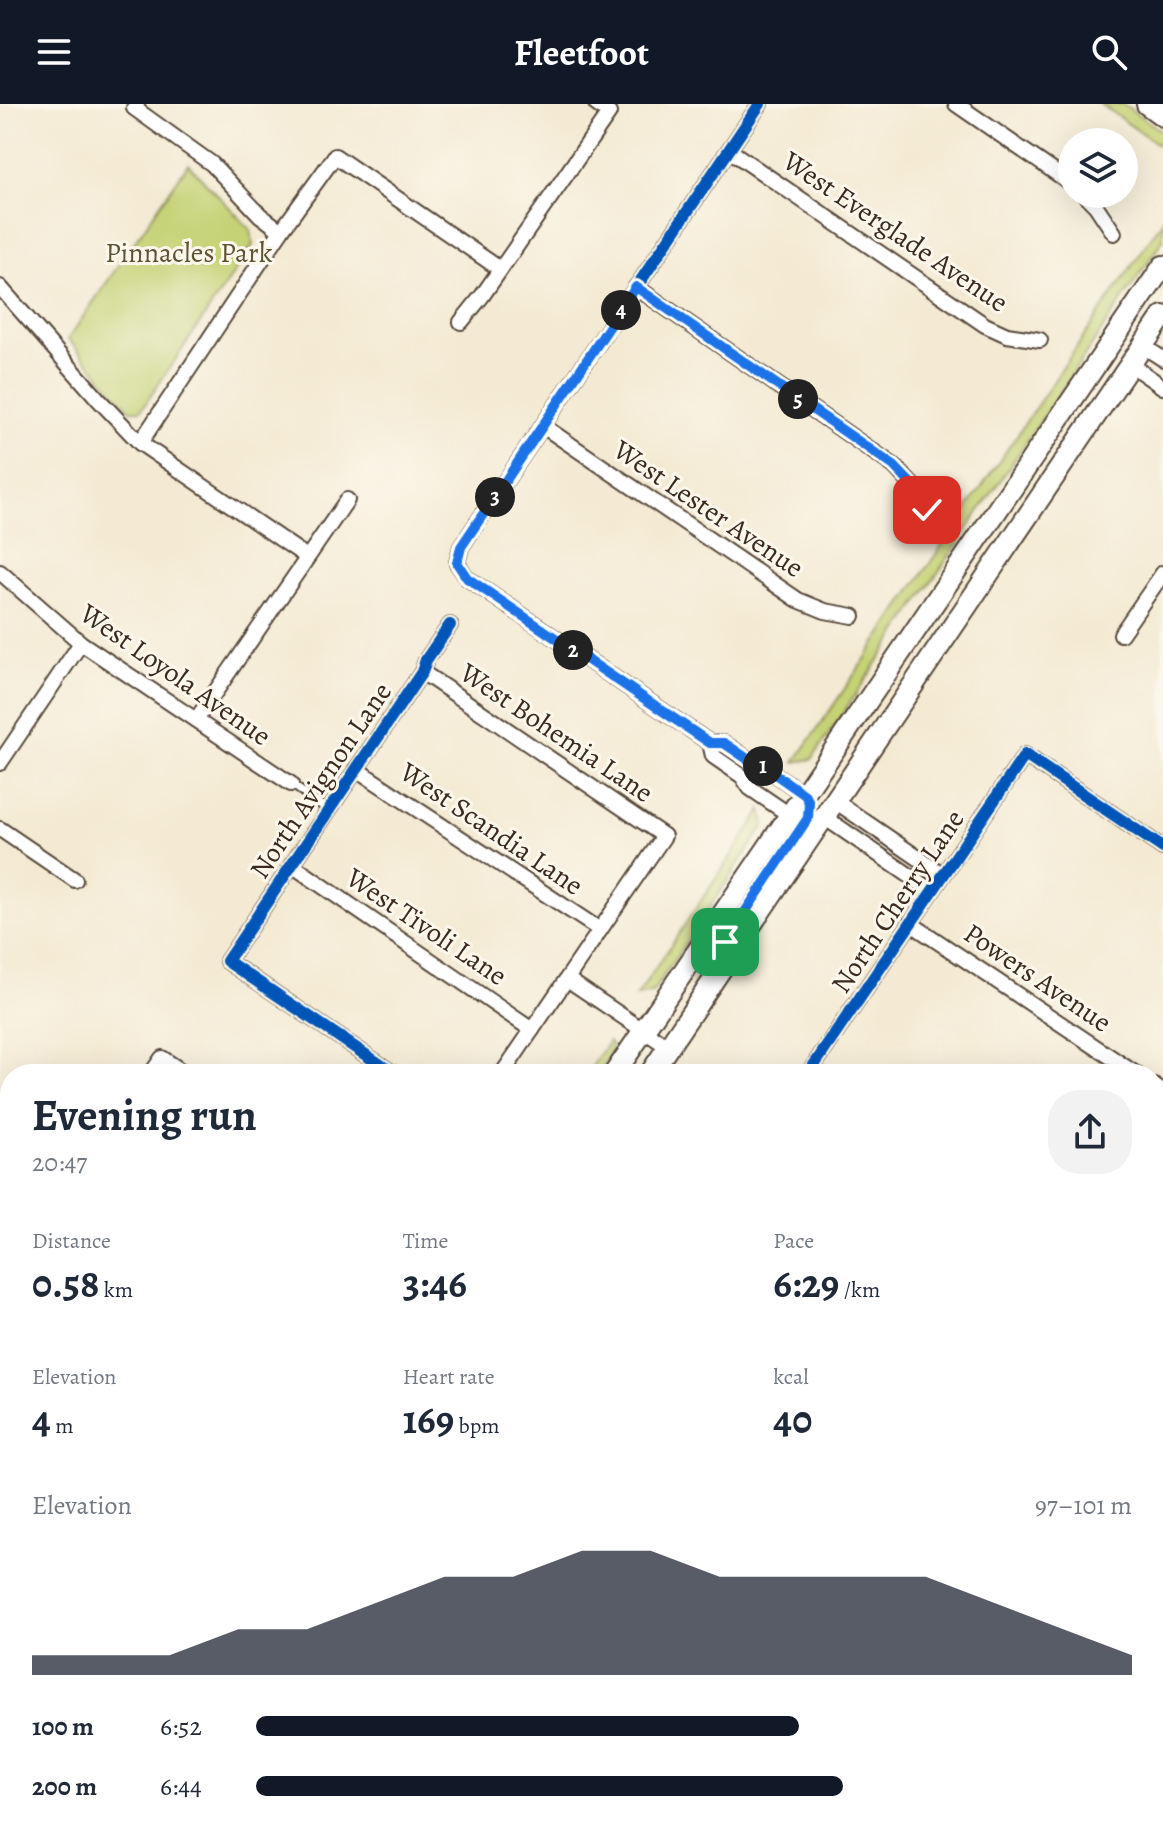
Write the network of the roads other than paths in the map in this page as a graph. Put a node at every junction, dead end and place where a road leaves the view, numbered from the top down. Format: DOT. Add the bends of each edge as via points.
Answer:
graph roads {
  1 [pos="137,104"];
  2 [pos="596,104"];
  3 [pos="760,104"];
  4 [pos="956,104"];
  5 [pos="1148,104"];
  6 [pos="1163,115"];
  7 [pos="729,150"];
  8 [pos="1058,174"];
  9 [pos="1097,208"];
  10 [pos="281,231"];
  11 [pos="1114,233"];
  12 [pos="1163,266"];
  13 [pos="500,269"];
  14 [pos="0,287"];
  15 [pos="636,287"];
  16 [pos="1163,316"];
  17 [pos="461,322"];
  18 [pos="1040,340"];
  19 [pos="1143,346"];
  20 [pos="1163,359"];
  21 [pos="1131,365"];
  22 [pos="1163,387"];
  23 [pos="543,426"];
  24 [pos="140,443"];
  25 [pos="347,500"];
  26 [pos="927,510"];
  27 [pos="307,557"];
  28 [pos="0,572"];
  29 [pos="1163,573"];
  30 [pos="936,599"];
  31 [pos="853,616"];
  32 [pos="450,625"];
  33 [pos="1121,634"];
  34 [pos="81,643"];
  35 [pos="422,672"];
  36 [pos="196,720"];
  37 [pos="710,743"];
  38 [pos="752,762"];
  39 [pos="0,763"];
  40 [pos="356,769"];
  41 [pos="742,776"];
  42 [pos="291,784"];
  43 [pos="805,795"];
  44 [pos="830,809"];
  45 [pos="328,810"];
  46 [pos="791,816"];
  47 [pos="0,829"];
  48 [pos="1163,848"];
  49 [pos="292,865"];
  50 [pos="943,875"];
  51 [pos="75,880"];
  52 [pos="932,891"];
  53 [pos="910,923"];
  54 [pos="600,930"];
  55 [pos="567,979"];
  56 [pos="709,989"];
  57 [pos="532,1030"];
  58 [pos="644,1030"];
  59 [pos="668,1047"];
  60 [pos="379,1064"];
  61 [pos="509,1064"];
  62 [pos="621,1064"];
  63 [pos="657,1064"];
  64 [pos="815,1064"];
  65 [pos="1121,1064"];
  1 -- 10 [label="street" via="134,108 204,157"];
  2 -- 13 [label="street" via="609,113"];
  3 -- 7 [label="street"];
  4 -- 8 [label="street"];
  5 -- 6 [label="main road"];
  7 -- 15 [label="street"];
  7 -- 18 [label="street, West Everglade Avenue" via="985,325"];
  9 -- 11 [label="street"];
  10 -- 13 [label="street" via="335,156"];
  10 -- 24 [label="street"];
  12 -- 30 [label="main road"];
  13 -- 17 [label="street"];
  14 -- 24 [label="street"];
  15 -- 23 [label="street"];
  15 -- 26 [label="street" via="894,466"];
  16 -- 19 [label="main road"];
  19 -- 20 [label="street"];
  19 -- 21 [label="main road"];
  21 -- 22 [label="street"];
  21 -- 44 [label="main road"];
  23 -- 31 [label="street, West Lester Avenue" via="798,600"];
  23 -- 37 [label="street" via="461,547 457,563 467,578"];
  24 -- 27 [label="street"];
  25 -- 27 [label="street"];
  27 -- 36 [label="street"];
  28 -- 34 [label="street, West Loyola Avenue"];
  29 -- 33 [label="street"];
  30 -- 43 [label="main road"];
  30 -- 44 [label="main road" via="916,660 824,793 822,804"];
  32 -- 35 [label="street, North Avignon Lane"];
  34 -- 36 [label="street, West Loyola Avenue"];
  34 -- 39 [label="street"];
  35 -- 40 [label="street, North Avignon Lane"];
  35 -- 54 [label="street, West Bohemia Lane" via="664,836"];
  36 -- 42 [label="street, West Loyola Avenue"];
  37 -- 38 [label="street" via="724,743"];
  37 -- 41 [label="street" via="713,756"];
  38 -- 41 [label="street"];
  38 -- 43 [label="street"];
  40 -- 45 [label="street, North Avignon Lane"];
  40 -- 54 [label="street, West Scandia Lane"];
  41 -- 46 [label="street" via="750,788"];
  42 -- 45 [label="lane, West Loyola Avenue"];
  43 -- 46 [label="main road"];
  43 -- 56 [label="main road" via="808,818 725,942"];
  44 -- 50 [label="street"];
  44 -- 52 [label="street"];
  44 -- 56 [label="main road"];
  45 -- 49 [label="street, North Avignon Lane"];
  46 -- 58 [label="main road"];
  47 -- 51 [label="street"];
  48 -- 50 [label="street, North Cherry Lane" via="1025,755"];
  49 -- 57 [label="street, West Tivoli Lane"];
  49 -- 60 [label="street, North Avignon Lane" via="227,961"];
  50 -- 52 [label="street, North Cherry Lane"];
  52 -- 53 [label="street, North Cherry Lane"];
  53 -- 64 [label="street, North Cherry Lane"];
  53 -- 65 [label="street, Powers Avenue"];
  54 -- 55 [label="street"];
  55 -- 57 [label="street"];
  55 -- 58 [label="street"];
  56 -- 59 [label="main road"];
  57 -- 61 [label="street"];
  58 -- 59 [label="street"];
  58 -- 62 [label="main road"];
  59 -- 63 [label="main road"];
}
